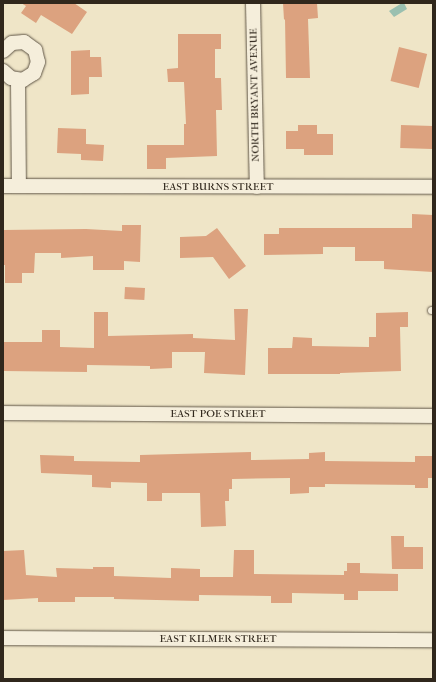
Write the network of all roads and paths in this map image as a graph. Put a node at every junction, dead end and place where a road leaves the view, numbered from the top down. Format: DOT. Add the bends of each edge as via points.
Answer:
graph roads {
  1 [pos="253,3"];
  2 [pos="3,51"];
  3 [pos="3,71"];
  4 [pos="18,80"];
  5 [pos="3,186"];
  6 [pos="19,186"];
  7 [pos="257,187"];
  8 [pos="433,187"];
  9 [pos="3,413"];
  10 [pos="433,416"];
  11 [pos="3,638"];
  12 [pos="433,640"];
  1 -- 7 [label="street, NORTH BRYANT AVENUE"];
  2 -- 4 [label="street" via="12,43 24,42 38,55 37,68 29,77"];
  3 -- 4 [label="street"];
  4 -- 6 [label="street"];
  5 -- 6 [label="street, EAST BURNS STREET"];
  6 -- 7 [label="street, EAST BURNS STREET"];
  7 -- 8 [label="street, EAST BURNS STREET"];
  9 -- 10 [label="street, EAST POE STREET"];
  11 -- 12 [label="street, EAST KILMER STREET"];
}
